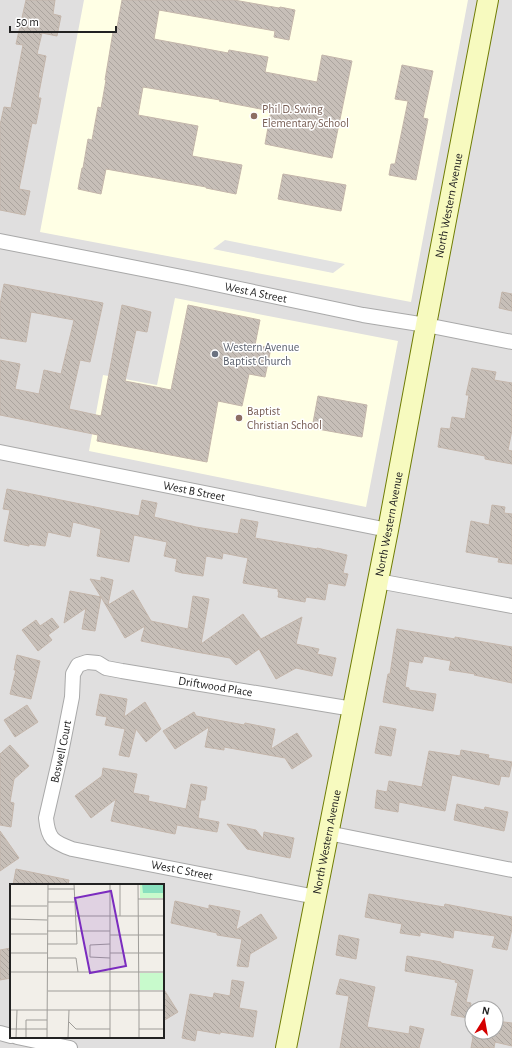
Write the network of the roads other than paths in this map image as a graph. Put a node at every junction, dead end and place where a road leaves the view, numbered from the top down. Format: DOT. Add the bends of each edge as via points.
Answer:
graph roads {
  1 [pos="488,0"];
  2 [pos="0,241"];
  3 [pos="426,325"];
  4 [pos="512,342"];
  5 [pos="0,452"];
  6 [pos="388,530"];
  7 [pos="378,581"];
  8 [pos="512,606"];
  9 [pos="78,666"];
  10 [pos="353,709"];
  11 [pos="328,833"];
  12 [pos="50,837"];
  13 [pos="512,870"];
  14 [pos="316,897"];
  15 [pos="0,1034"];
  16 [pos="10,1036"];
  17 [pos="22,1038"];
  18 [pos="70,1048"];
  19 [pos="286,1048"];
  1 -- 3 [label="main road, North Western Avenue"];
  2 -- 3 [label="street, West A Street" via="363,315"];
  3 -- 4 [label="street, West A Street"];
  3 -- 6 [label="main road, North Western Avenue"];
  5 -- 6 [label="street, West B Street"];
  6 -- 7 [label="main road, North Western Avenue"];
  7 -- 8 [label="street"];
  7 -- 10 [label="main road, North Western Avenue"];
  9 -- 10 [label="street, Driftwood Place" via="87,662 98,663 106,668 122,671"];
  9 -- 12 [label="street, Boswell Court" via="73,674 71,704 46,818"];
  10 -- 11 [label="main road, North Western Avenue"];
  11 -- 13 [label="street"];
  11 -- 14 [label="main road, North Western Avenue"];
  12 -- 14 [label="street, West C Street" via="72,849"];
  14 -- 19 [label="main road, North Western Avenue"];
  15 -- 16 [label="street"];
  17 -- 18 [label="street"];
}
